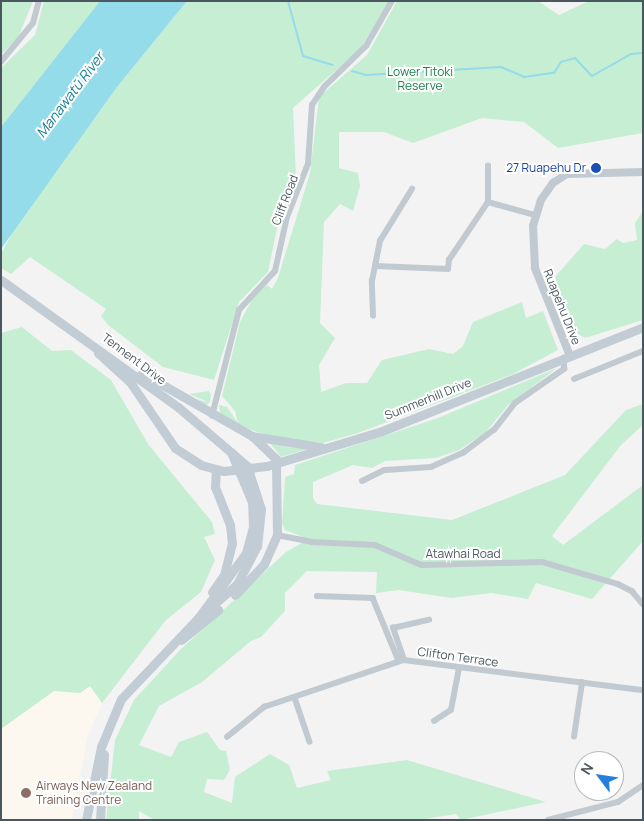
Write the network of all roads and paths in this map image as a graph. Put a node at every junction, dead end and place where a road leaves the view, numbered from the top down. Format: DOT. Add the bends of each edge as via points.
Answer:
graph roads {
  1 [pos="39,1"];
  2 [pos="392,1"];
  3 [pos="1,62"];
  4 [pos="488,166"];
  5 [pos="643,172"];
  6 [pos="412,189"];
  7 [pos="488,202"];
  8 [pos="536,215"];
  9 [pos="376,266"];
  10 [pos="1,280"];
  11 [pos="373,316"];
  12 [pos="58,318"];
  13 [pos="643,326"];
  14 [pos="93,344"];
  15 [pos="643,351"];
  16 [pos="567,357"];
  17 [pos="574,379"];
  18 [pos="212,416"];
  19 [pos="252,436"];
  20 [pos="339,445"];
  21 [pos="277,463"];
  22 [pos="220,471"];
  23 [pos="362,481"];
  24 [pos="277,535"];
  25 [pos="317,596"];
  26 [pos="643,604"];
  27 [pos="429,620"];
  28 [pos="160,654"];
  29 [pos="401,661"];
  30 [pos="459,668"];
  31 [pos="582,683"];
  32 [pos="643,690"];
  33 [pos="294,698"];
  34 [pos="111,719"];
  35 [pos="434,721"];
  36 [pos="228,737"];
  37 [pos="574,737"];
  38 [pos="310,742"];
  39 [pos="643,785"];
  40 [pos="86,820"];
  41 [pos="100,820"];
  42 [pos="548,820"];
  1 -- 3 [label="street" via="33,23"];
  2 -- 18 [label="street, Cliff Road" via="366,46 324,87 312,105 308,164 287,217 275,271 239,310"];
  4 -- 7 [label="street"];
  5 -- 8 [label="street, Ruapehu Drive" via="567,174 546,191"];
  6 -- 9 [label="street" via="380,241"];
  7 -- 8 [label="street"];
  7 -- 9 [label="street" via="449,260 448,269"];
  8 -- 16 [label="street, Ruapehu Drive" via="535,268"];
  9 -- 11 [label="street"];
  10 -- 12 [label="main road, Tennent Drive"];
  12 -- 14 [label="main road, Tennent Drive"];
  12 -- 22 [label="main road" via="130,382 175,448"];
  13 -- 16 [label="main road, Summerhill Drive"];
  14 -- 18 [label="main road"];
  14 -- 28 [label="main road, Tennent Drive" via="242,458 253,478 261,509 260,532 252,559 237,584"];
  15 -- 17 [label="street"];
  16 -- 20 [label="main road, Summerhill Drive"];
  16 -- 23 [label="street" via="564,369 515,403 494,430 463,453 431,467 385,470"];
  18 -- 19 [label="main road"];
  19 -- 20 [label="main road" via="298,447"];
  19 -- 21 [label="main road" via="272,451"];
  20 -- 21 [label="main road, Summerhill Drive"];
  21 -- 22 [label="main road, Summerhill Drive, bridge"];
  21 -- 24 [label="main road"];
  22 -- 28 [label="main road" via="215,487 230,524 229,561 217,587"];
  24 -- 26 [label="street, Atawhai Road" via="312,542 375,545 422,565 542,562 618,584 632,591"];
  24 -- 28 [label="main road" via="253,578 195,630"];
  25 -- 29 [label="street" via="373,598"];
  27 -- 29 [label="street" via="393,628"];
  28 -- 34 [label="main road, Tennent Drive" via="128,688"];
  29 -- 30 [label="street, Clifton Terrace"];
  29 -- 33 [label="street, Clifton Terrace"];
  30 -- 31 [label="street, Clifton Terrace"];
  30 -- 35 [label="street" via="452,710"];
  31 -- 32 [label="street, Clifton Terrace"];
  31 -- 37 [label="street"];
  33 -- 36 [label="street, Clifton Terrace" via="257,710"];
  33 -- 38 [label="street"];
  34 -- 40 [label="main road, Tennent Drive" via="93,776"];
  34 -- 41 [label="main road, Tennent Drive" via="101,776"];
  39 -- 42 [label="street" via="618,802"];
}
